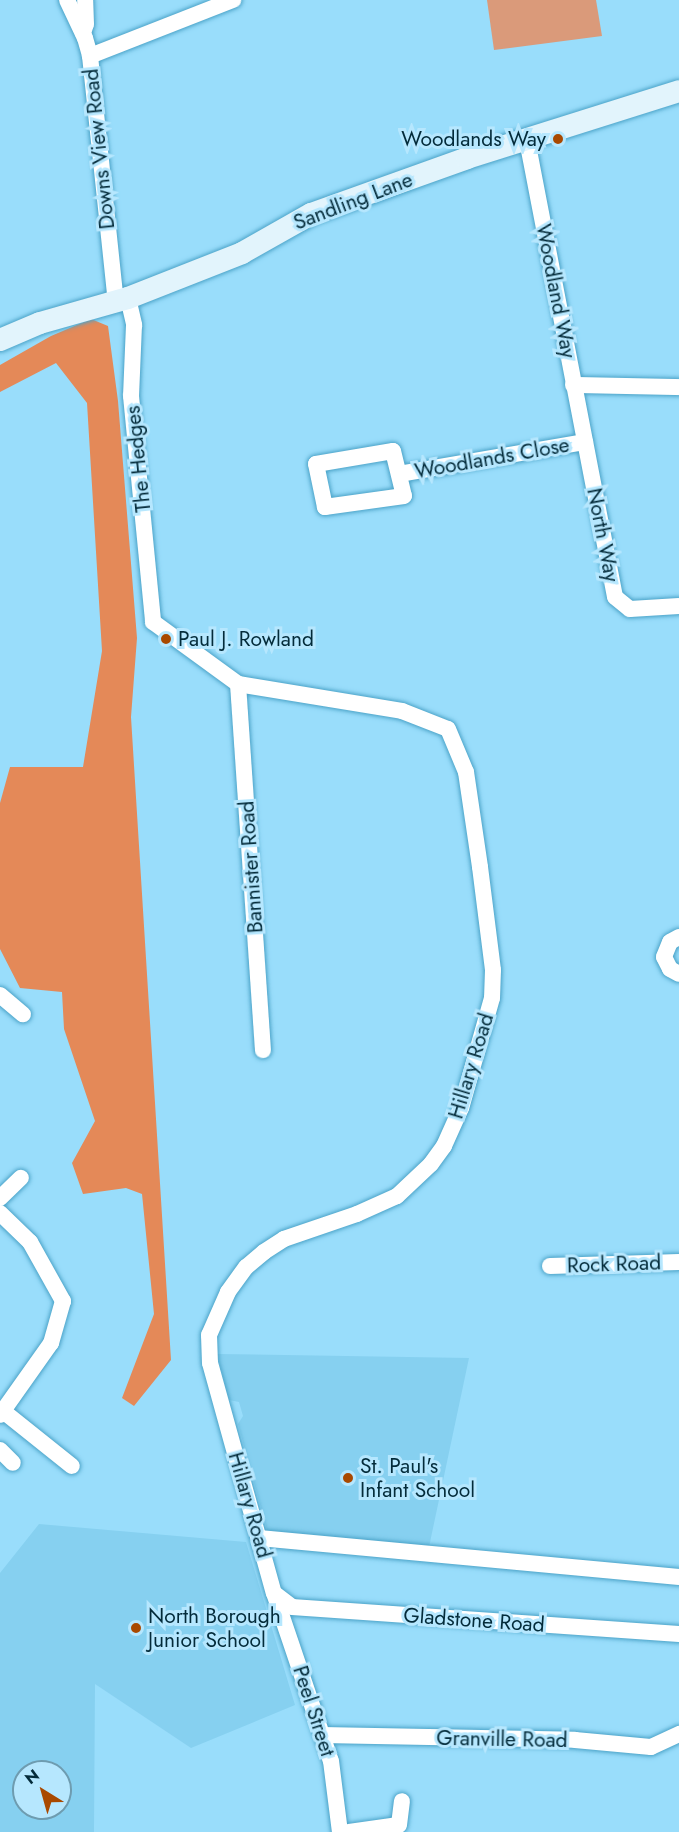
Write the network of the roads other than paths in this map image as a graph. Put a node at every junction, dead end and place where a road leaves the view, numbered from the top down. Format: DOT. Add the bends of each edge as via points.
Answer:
graph roads {
  1 [pos="67,0"];
  2 [pos="85,0"];
  3 [pos="232,0"];
  4 [pos="83,33"];
  5 [pos="90,56"];
  6 [pos="679,91"];
  7 [pos="527,140"];
  8 [pos="122,300"];
  9 [pos="2,334"];
  10 [pos="573,385"];
  11 [pos="679,387"];
  12 [pos="585,442"];
  13 [pos="399,474"];
  14 [pos="679,606"];
  15 [pos="153,622"];
  16 [pos="238,684"];
  17 [pos="679,937"];
  18 [pos="679,974"];
  19 [pos="2,1003"];
  20 [pos="23,1014"];
  21 [pos="263,1050"];
  22 [pos="21,1178"];
  23 [pos="0,1198"];
  24 [pos="0,1213"];
  25 [pos="679,1262"];
  26 [pos="550,1266"];
  27 [pos="1,1413"];
  28 [pos="0,1450"];
  29 [pos="13,1463"];
  30 [pos="72,1466"];
  31 [pos="259,1538"];
  32 [pos="679,1577"];
  33 [pos="274,1593"];
  34 [pos="679,1634"];
  35 [pos="679,1734"];
  36 [pos="322,1735"];
  37 [pos="402,1801"];
  38 [pos="340,1832"];
  39 [pos="349,1832"];
  1 -- 4 [label="street, Downs View Road"];
  2 -- 4 [label="street"];
  3 -- 5 [label="street"];
  4 -- 5 [label="street, Downs View Road"];
  5 -- 8 [label="street, Downs View Road"];
  6 -- 7 [label="street, Sandling Lane"];
  7 -- 8 [label="street, Sandling Lane" via="311,214 247,252"];
  7 -- 10 [label="street, Woodland Way"];
  8 -- 9 [label="street, Sandling Lane"];
  8 -- 15 [label="street, The Hedges" via="134,325 131,396"];
  10 -- 11 [label="street"];
  10 -- 12 [label="street, Woodland Way"];
  12 -- 13 [label="street, Woodlands Close"];
  12 -- 14 [label="street, North Way" via="615,597 630,609"];
  13 -- 13 [label="street, Woodlands Close" via="393,452 316,464 325,507 404,496"];
  15 -- 16 [label="street, Hillary Road"];
  16 -- 21 [label="street, Bannister Road"];
  16 -- 31 [label="street, Hillary Road" via="402,711 448,729 466,772 493,970 492,998 461,1108 431,1164 397,1196 284,1239 264,1252 246,1267 217,1312 209,1335 210,1363"];
  17 -- 18 [label="street" via="670,942 664,957 670,969"];
  19 -- 20 [label="street"];
  22 -- 23 [label="street"];
  24 -- 27 [label="street" via="30,1242 63,1300 51,1343"];
  25 -- 26 [label="street, Rock Road"];
  27 -- 30 [label="street"];
  28 -- 29 [label="street"];
  31 -- 32 [label="street"];
  31 -- 33 [label="street, Hillary Road"];
  33 -- 34 [label="street, Gladstone Road" via="292,1606"];
  33 -- 36 [label="street, Peel Street"];
  35 -- 36 [label="street, Granville Road" via="651,1746 575,1740"];
  36 -- 38 [label="street, Peel Street" via="332,1767"];
  37 -- 39 [label="street" via="399,1825"];
}
